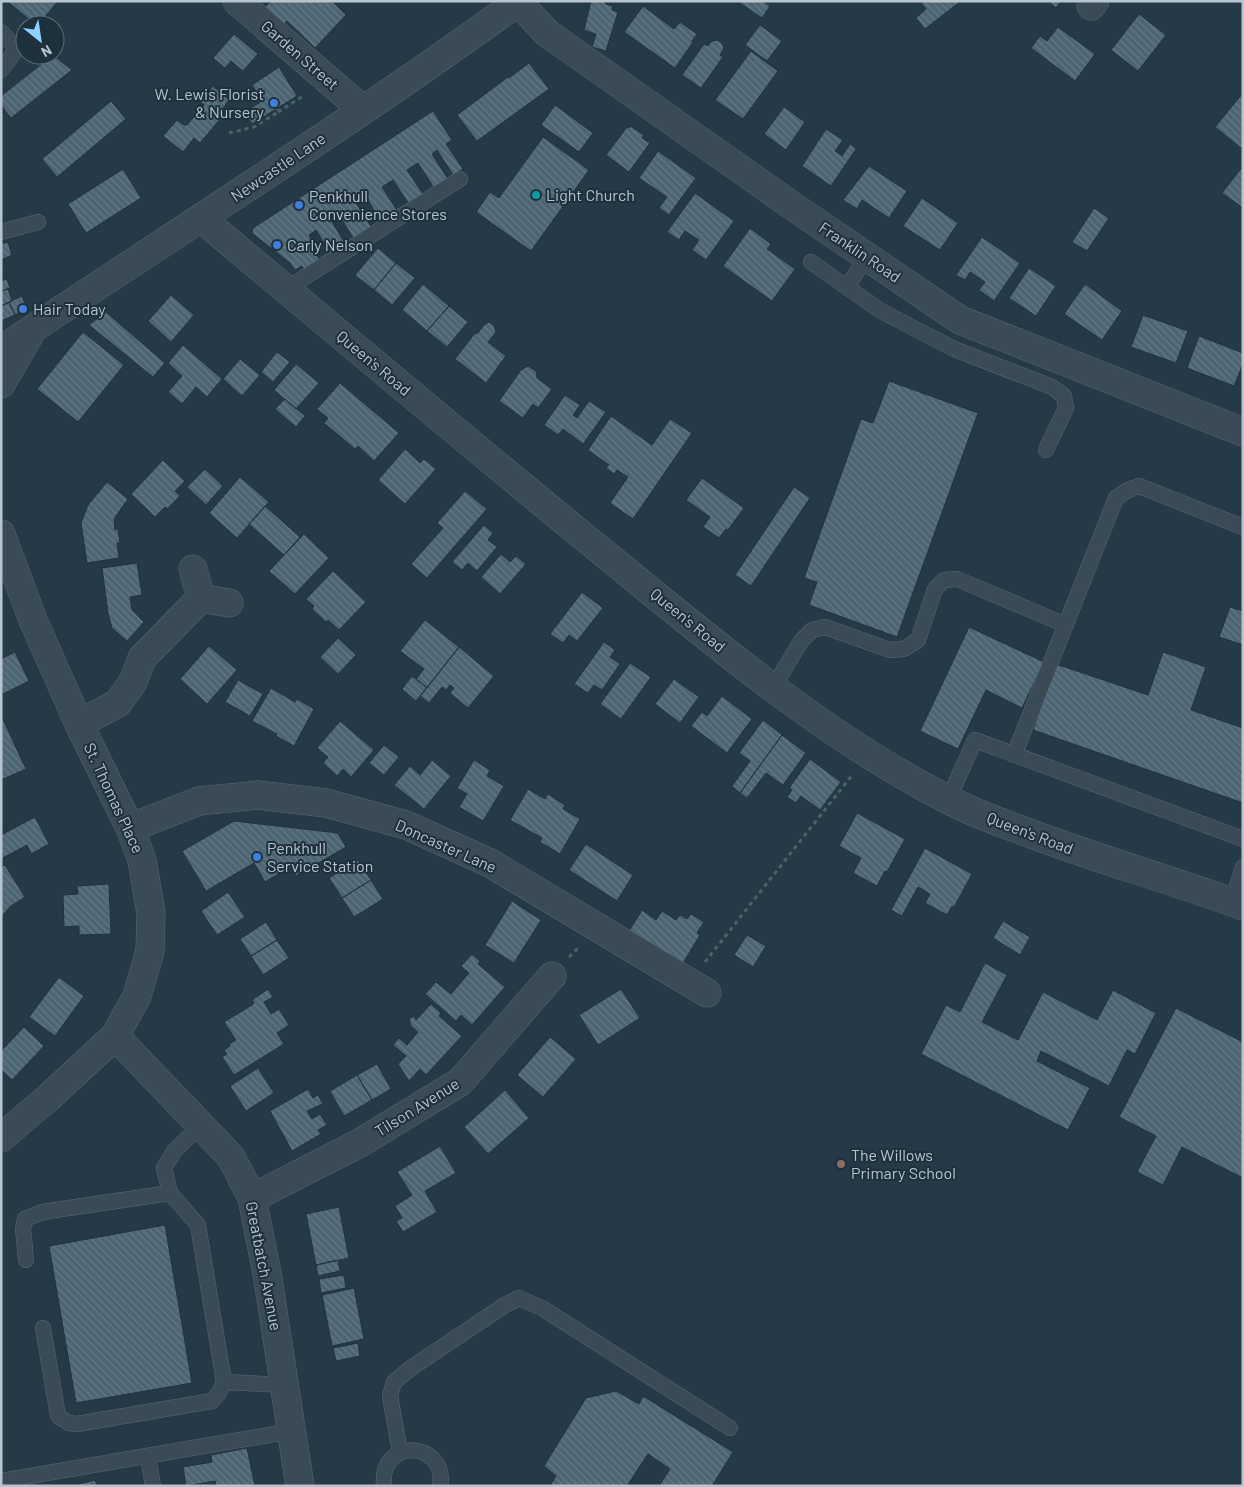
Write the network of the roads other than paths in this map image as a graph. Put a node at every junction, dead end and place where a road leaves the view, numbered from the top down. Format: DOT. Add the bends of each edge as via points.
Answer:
graph roads {
  1 [pos="237,1"];
  2 [pos="518,2"];
  3 [pos="1,32"];
  4 [pos="1,70"];
  5 [pos="363,110"];
  6 [pos="460,179"];
  7 [pos="202,219"];
  8 [pos="38,222"];
  9 [pos="1,232"];
  10 [pos="867,256"];
  11 [pos="811,262"];
  12 [pos="847,287"];
  13 [pos="286,290"];
  14 [pos="34,328"];
  15 [pos="1,350"];
  16 [pos="1,384"];
  17 [pos="1243,432"];
  18 [pos="1046,450"];
  19 [pos="1243,527"];
  20 [pos="1,534"];
  21 [pos="193,569"];
  22 [pos="201,598"];
  23 [pos="229,603"];
  24 [pos="1066,625"];
  25 [pos="774,688"];
  26 [pos="80,724"];
  27 [pos="1014,755"];
  28 [pos="948,800"];
  29 [pos="130,828"];
  30 [pos="1243,839"];
  31 [pos="1243,867"];
  32 [pos="1237,904"];
  33 [pos="560,967"];
  34 [pos="698,988"];
  35 [pos="115,1036"];
  36 [pos="201,1125"];
  37 [pos="1,1138"];
  38 [pos="170,1193"];
  39 [pos="252,1198"];
  40 [pos="26,1260"];
  41 [pos="43,1328"];
  42 [pos="224,1382"];
  43 [pos="285,1385"];
  44 [pos="730,1428"];
  45 [pos="292,1431"];
  46 [pos="400,1452"];
  47 [pos="148,1457"];
  48 [pos="1,1481"];
  49 [pos="153,1486"];
  50 [pos="300,1486"];
  51 [pos="384,1486"];
  52 [pos="440,1486"];
  1 -- 5 [label="street, Garden Street"];
  2 -- 5 [label="street, Newcastle Lane"];
  2 -- 10 [label="street, Franklin Road" via="547,33"];
  3 -- 4 [label="lane" via="17,49"];
  5 -- 7 [label="street, Newcastle Lane"];
  6 -- 13 [label="lane"];
  7 -- 13 [label="street, Queen's Road"];
  7 -- 14 [label="street, Newcastle Lane"];
  8 -- 9 [label="lane"];
  10 -- 12 [label="lane"];
  10 -- 17 [label="street, Franklin Road" via="960,320"];
  11 -- 12 [label="lane"];
  12 -- 18 [label="lane" via="881,310 954,349 1052,387 1064,396 1066,408"];
  13 -- 25 [label="street, Queen's Road" via="483,455"];
  14 -- 15 [label="street, Newcastle Lane"];
  14 -- 16 [label="street, Newcastle Lane"];
  19 -- 24 [label="lane" via="1139,486 1128,490 1116,498"];
  20 -- 26 [label="street, St. Thomas Place" via="33,620"];
  21 -- 22 [label="street"];
  22 -- 23 [label="street"];
  22 -- 26 [label="street" via="142,658 133,682 118,703"];
  24 -- 25 [label="lane" via="957,580 944,580 935,589 918,640 904,649 890,650 825,627 812,630 801,641"];
  24 -- 27 [label="lane"];
  25 -- 28 [label="street, Queen's Road" via="868,754"];
  26 -- 29 [label="street, St. Thomas Place"];
  27 -- 28 [label="lane" via="975,740"];
  27 -- 30 [label="lane"];
  28 -- 32 [label="street, Queen's Road" via="1073,850"];
  29 -- 34 [label="street, Doncaster Lane" via="199,801 258,795 326,803 406,825 490,863"];
  29 -- 35 [label="street, St. Thomas Place" via="142,860 151,913 150,951 137,996"];
  31 -- 32 [label="lane"];
  33 -- 39 [label="street, Tilson Avenue" via="460,1082 358,1144"];
  35 -- 36 [label="street, Greatbatch Avenue"];
  35 -- 37 [label="street, St. Thomas Place"];
  36 -- 38 [label="lane" via="175,1150 164,1168"];
  36 -- 39 [label="street, Greatbatch Avenue" via="231,1157"];
  38 -- 40 [label="lane" via="42,1212 25,1219"];
  38 -- 42 [label="lane" via="198,1225"];
  39 -- 43 [label="street, Greatbatch Avenue"];
  41 -- 42 [label="lane" via="58,1416 69,1423 212,1401"];
  42 -- 43 [label="lane"];
  43 -- 45 [label="street, Greatbatch Avenue"];
  44 -- 46 [label="lane" via="542,1308 519,1298 410,1368 394,1382 390,1396"];
  45 -- 47 [label="lane"];
  45 -- 50 [label="street, Greatbatch Avenue"];
  46 -- 51 [label="lane" via="386,1466"];
  46 -- 52 [label="lane" via="412,1449 430,1456 441,1474"];
  47 -- 48 [label="lane"];
  47 -- 49 [label="lane"];
}
